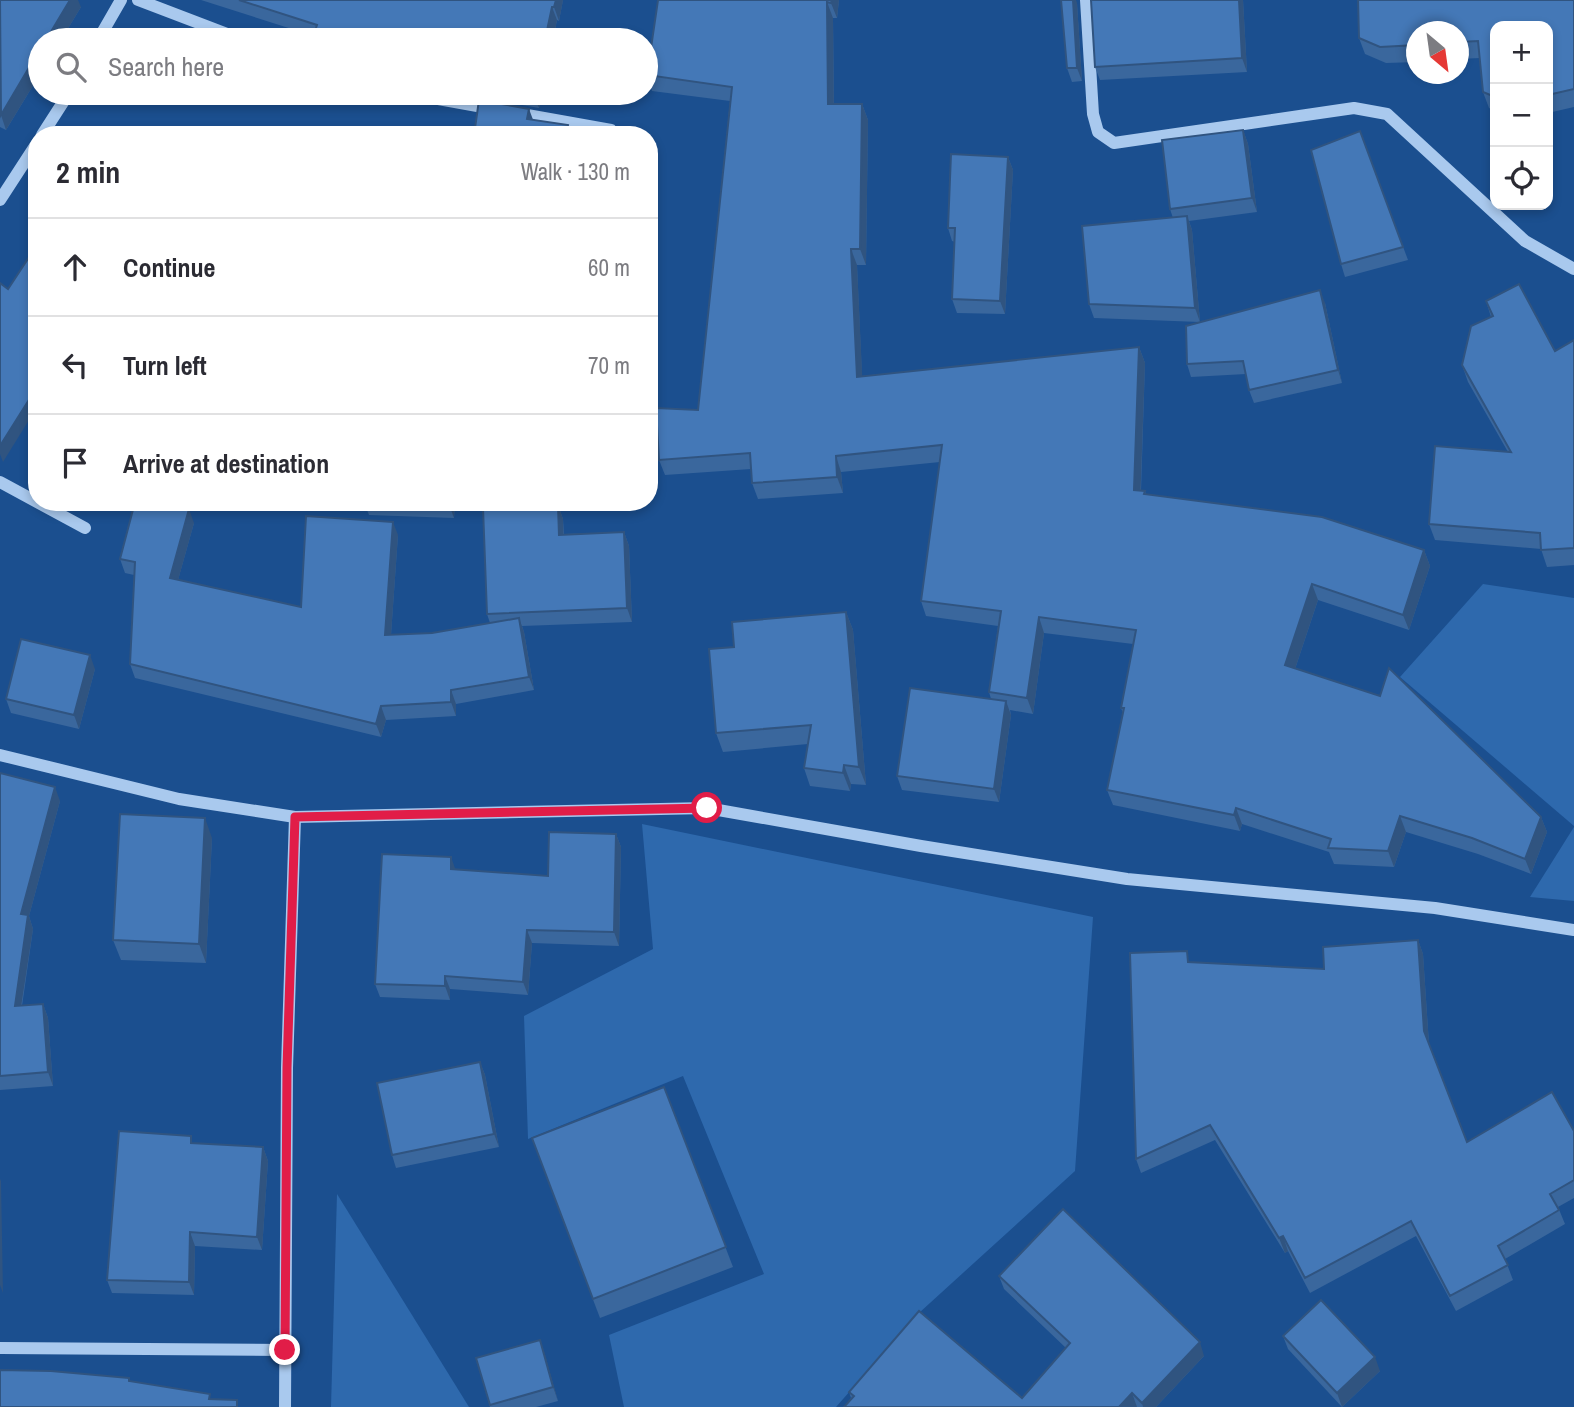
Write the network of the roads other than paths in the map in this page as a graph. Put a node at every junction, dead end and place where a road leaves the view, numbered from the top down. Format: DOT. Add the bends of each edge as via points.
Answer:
graph roads {
  1 [pos="121,0"];
  2 [pos="138,0"];
  3 [pos="1086,0"];
  4 [pos="105,28"];
  5 [pos="212,28"];
  6 [pos="61,105"];
  7 [pos="472,105"];
  8 [pos="48,126"];
  9 [pos="589,126"];
  10 [pos="28,157"];
  11 [pos="0,200"];
  12 [pos="1574,269"];
  13 [pos="0,482"];
  14 [pos="28,497"];
  15 [pos="54,511"];
  16 [pos="85,528"];
  17 [pos="0,755"];
  18 [pos="295,817"];
  19 [pos="1574,930"];
  20 [pos="0,1349"];
  21 [pos="285,1350"];
  22 [pos="285,1407"];
  1 -- 4 [label="street"];
  2 -- 5 [label="street"];
  3 -- 12 [label="street" via="1093,114 1098,132 1114,143 1354,108 1387,114 1525,241"];
  6 -- 8 [label="street"];
  7 -- 9 [label="street"];
  10 -- 11 [label="street"];
  13 -- 14 [label="street"];
  15 -- 16 [label="street"];
  17 -- 18 [label="street" via="179,799"];
  18 -- 19 [label="street" via="707,808 1127,878 1435,908"];
  18 -- 21 [label="street"];
  20 -- 21 [label="street"];
  21 -- 22 [label="street"];
}
